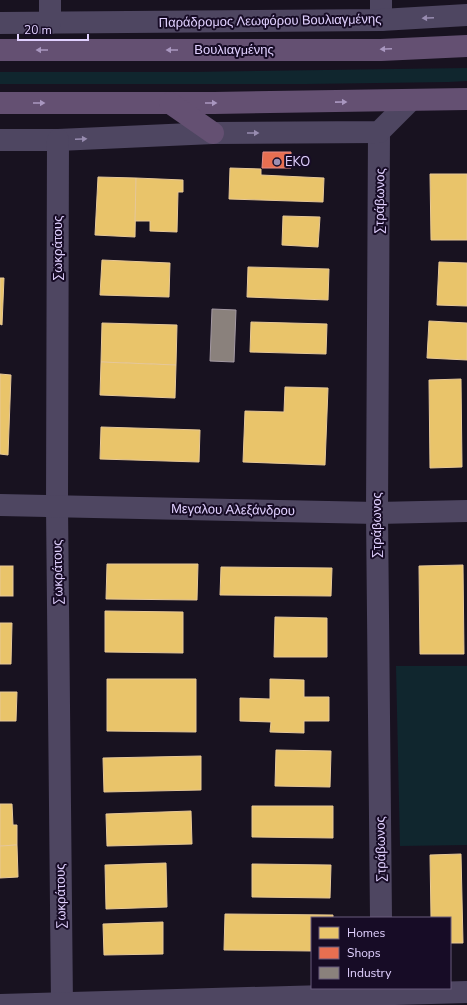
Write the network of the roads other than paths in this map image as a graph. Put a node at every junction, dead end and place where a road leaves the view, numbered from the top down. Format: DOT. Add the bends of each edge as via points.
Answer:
graph roads {
  1 [pos="50,0"];
  2 [pos="380,10"];
  3 [pos="467,16"];
  4 [pos="0,23"];
  5 [pos="50,23"];
  6 [pos="467,46"];
  7 [pos="0,50"];
  8 [pos="467,99"];
  9 [pos="410,101"];
  10 [pos="0,103"];
  11 [pos="170,103"];
  12 [pos="379,132"];
  13 [pos="213,133"];
  14 [pos="0,140"];
  15 [pos="58,140"];
  16 [pos="0,505"];
  17 [pos="58,506"];
  18 [pos="467,511"];
  19 [pos="377,513"];
  20 [pos="381,917"];
  21 [pos="467,992"];
  22 [pos="382,996"];
  23 [pos="62,1004"];
  24 [pos="0,1005"];
  1 -- 5 [label="street"];
  3 -- 2 [label="street, Παράδρομος Λεωφόρου Βουλιαγμένης, one-way"];
  2 -- 5 [label="street, Παράδρομος Λεωφόρου Βουλιαγμένης"];
  4 -- 5 [label="street, Παράδρομος Λεωφόρου Βουλιαγμένης"];
  6 -- 7 [label="main road, Βουλιαγμένης, one-way" via="381,50"];
  8 -- 9 [label="main road"];
  11 -- 9 [label="main road, one-way"];
  9 -- 12 [label="street"];
  10 -- 11 [label="main road, one-way"];
  11 -- 13 [label="main road"];
  13 -- 12 [label="street, one-way"];
  12 -- 19 [label="street, Στράβωνος"];
  15 -- 13 [label="street, one-way"];
  14 -- 15 [label="street"];
  15 -- 17 [label="street, Σωκράτους"];
  16 -- 17 [label="street, Μεγαλου Αλεξάνδρου"];
  17 -- 19 [label="street, Μεγαλου Αλεξάνδρου"];
  17 -- 23 [label="street, Σωκράτους"];
  18 -- 19 [label="street, Μεγαλου Αλεξάνδρου"];
  19 -- 20 [label="street, Στράβωνος"];
  21 -- 22 [label="street"];
  22 -- 23 [label="street"];
  23 -- 24 [label="street"];
}
